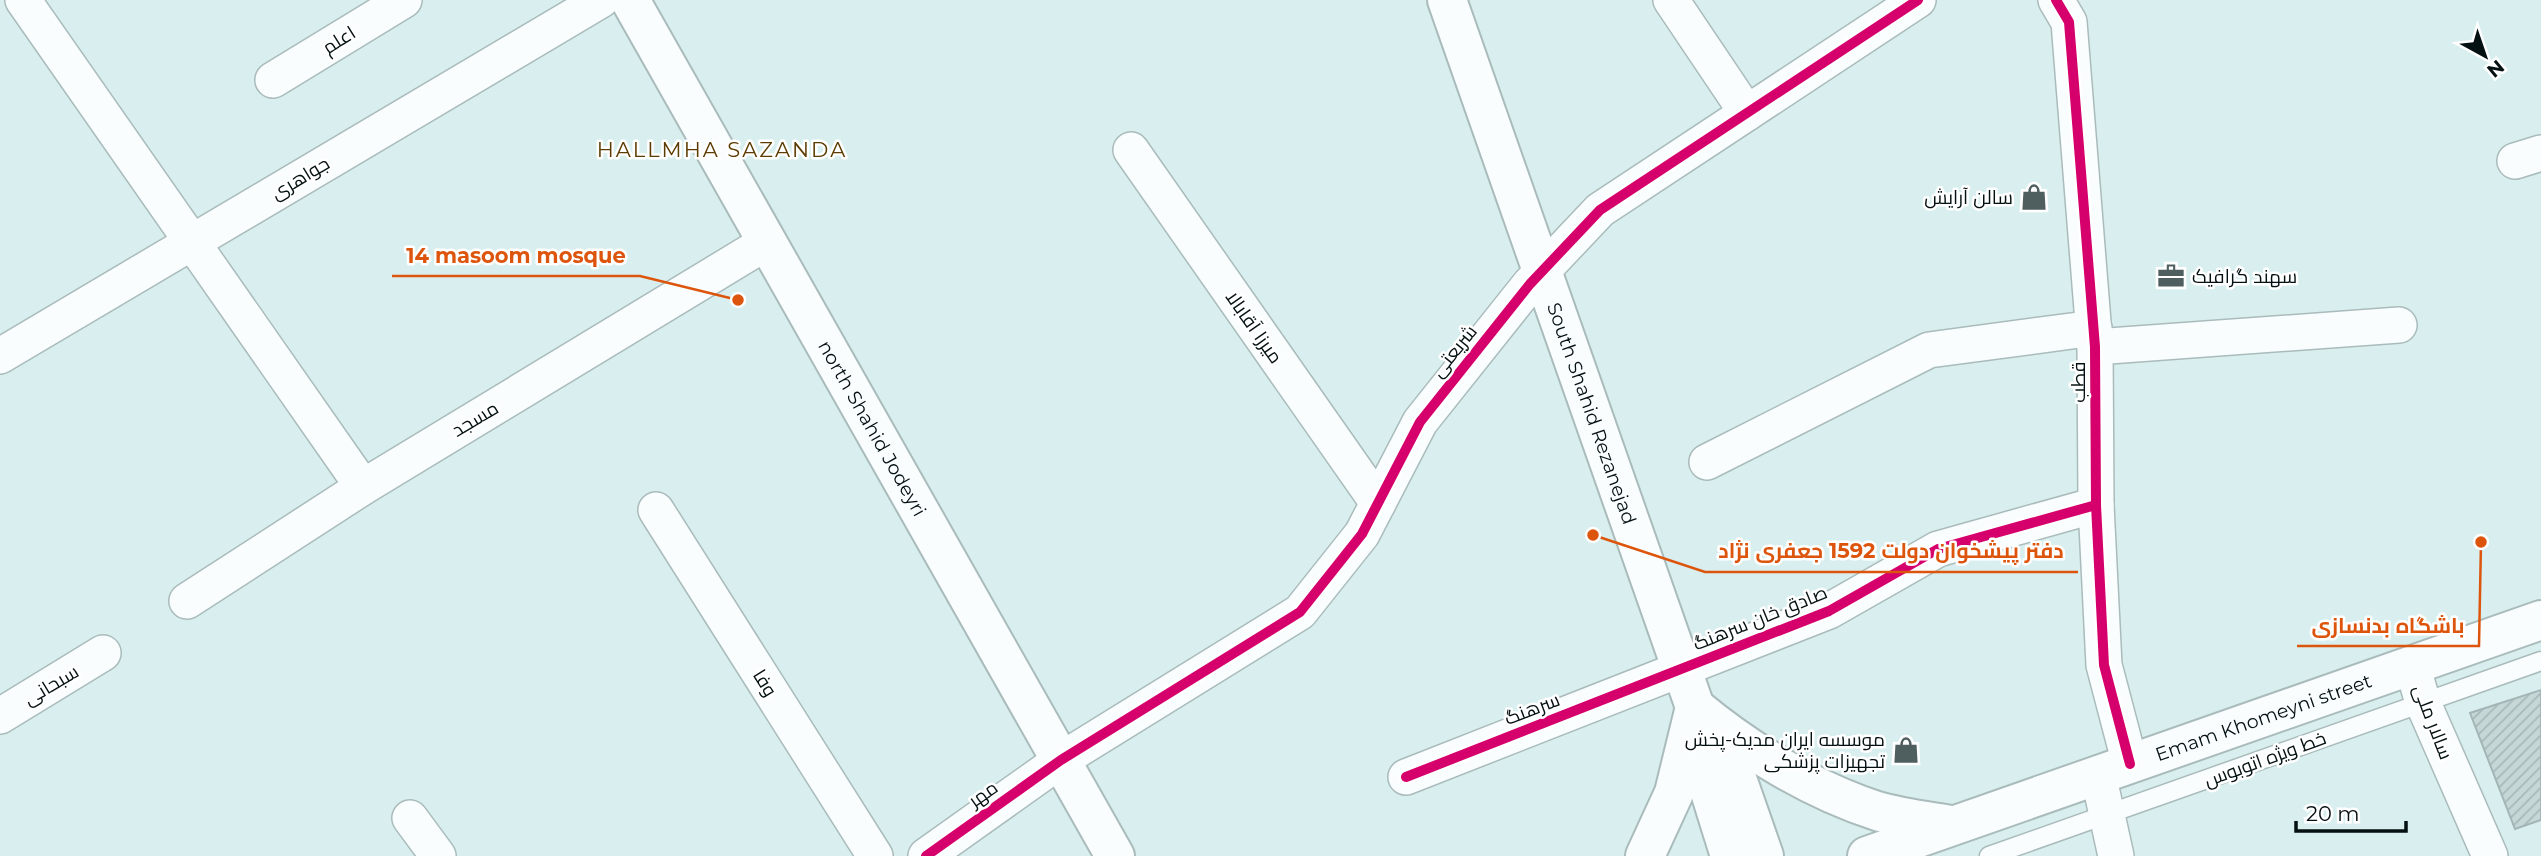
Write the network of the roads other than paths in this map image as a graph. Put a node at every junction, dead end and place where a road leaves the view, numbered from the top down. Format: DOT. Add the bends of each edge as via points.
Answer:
graph roads {
  1 [pos="23,0"];
  2 [pos="404,0"];
  3 [pos="601,0"];
  4 [pos="630,0"];
  5 [pos="1447,0"];
  6 [pos="1671,0"];
  7 [pos="1918,0"];
  8 [pos="2056,0"];
  9 [pos="274,80"];
  10 [pos="1747,113"];
  11 [pos="1131,150"];
  12 [pos="767,242"];
  13 [pos="191,243"];
  14 [pos="2399,325"];
  15 [pos="2095,337"];
  16 [pos="0,356"];
  17 [pos="1707,462"];
  18 [pos="363,487"];
  19 [pos="1378,503"];
  20 [pos="2096,506"];
  21 [pos="656,510"];
  22 [pos="187,601"];
  23 [pos="2541,620"];
  24 [pos="103,653"];
  25 [pos="2541,661"];
  26 [pos="2412,665"];
  27 [pos="1670,674"];
  28 [pos="2423,703"];
  29 [pos="0,716"];
  30 [pos="1702,722"];
  31 [pos="1061,760"];
  32 [pos="2114,769"];
  33 [pos="1406,777"];
  34 [pos="2107,815"];
  35 [pos="410,818"];
  36 [pos="1953,826"];
  37 [pos="438,856"];
  38 [pos="875,856"];
  39 [pos="926,856"];
  40 [pos="1115,856"];
  41 [pos="1645,856"];
  42 [pos="1730,856"];
  43 [pos="1764,856"];
  44 [pos="1867,856"];
  45 [pos="1989,856"];
  46 [pos="2116,856"];
  47 [pos="2490,856"];
  1 -- 13 [label="street"];
  2 -- 9 [label="street, اعلم"];
  3 -- 13 [label="street, جواهری"];
  4 -- 12 [label="main road, north Shahid Jodeyri"];
  5 -- 30 [label="main road, South Shahid Rezanejad"];
  6 -- 10 [label="street"];
  7 -- 10 [label="street, شریعتی"];
  8 -- 15 [label="street, قطب" via="2069,22"];
  10 -- 19 [label="street, شریعتی" via="1600,210 1530,284 1420,422"];
  11 -- 19 [label="street, میرزا آقابالا"];
  12 -- 18 [label="street, مسجد"];
  12 -- 31 [label="main road, north Shahid Jodeyri"];
  13 -- 16 [label="street, جواهری"];
  13 -- 18 [label="street"];
  14 -- 15 [label="street"];
  15 -- 17 [label="street" via="1928,350"];
  15 -- 20 [label="street, قطب"];
  18 -- 22 [label="street, مسجد"];
  19 -- 31 [label="street, شریعتی" via="1362,534 1300,612"];
  20 -- 27 [label="street, صادق خان سرهنگ" via="1938,549 1829,611"];
  20 -- 32 [label="street, قطب"];
  21 -- 38 [label="street, وفا"];
  23 -- 26 [label="main road, Emam Khomeyni street"];
  24 -- 29 [label="street, سبحانی"];
  25 -- 28 [label="lane, خط ویژه اتوبوس"];
  26 -- 28 [label="street, سالار ملی"];
  26 -- 32 [label="main road, Emam Khomeyni street"];
  27 -- 33 [label="street, سرهنگ"];
  28 -- 34 [label="lane, خط ویژه اتوبوس"];
  28 -- 47 [label="street, سالار ملی"];
  30 -- 36 [label="main road" via="1823,788 1878,811"];
  30 -- 41 [label="main road"];
  30 -- 42 [label="main road, South Shahid Rezanejad"];
  30 -- 43 [label="main road, South Shahid Rezanejad"];
  31 -- 39 [label="street, مهر"];
  31 -- 40 [label="main road, north Shahid Jodeyri"];
  32 -- 34 [label="street, قطب"];
  32 -- 36 [label="main road, Emam Khomeyni street"];
  34 -- 45 [label="lane, خط ویژه اتوبوس"];
  34 -- 46 [label="street, قطب"];
  35 -- 37 [label="street"];
  36 -- 44 [label="main road, Emam Khomeyni street"];
}
